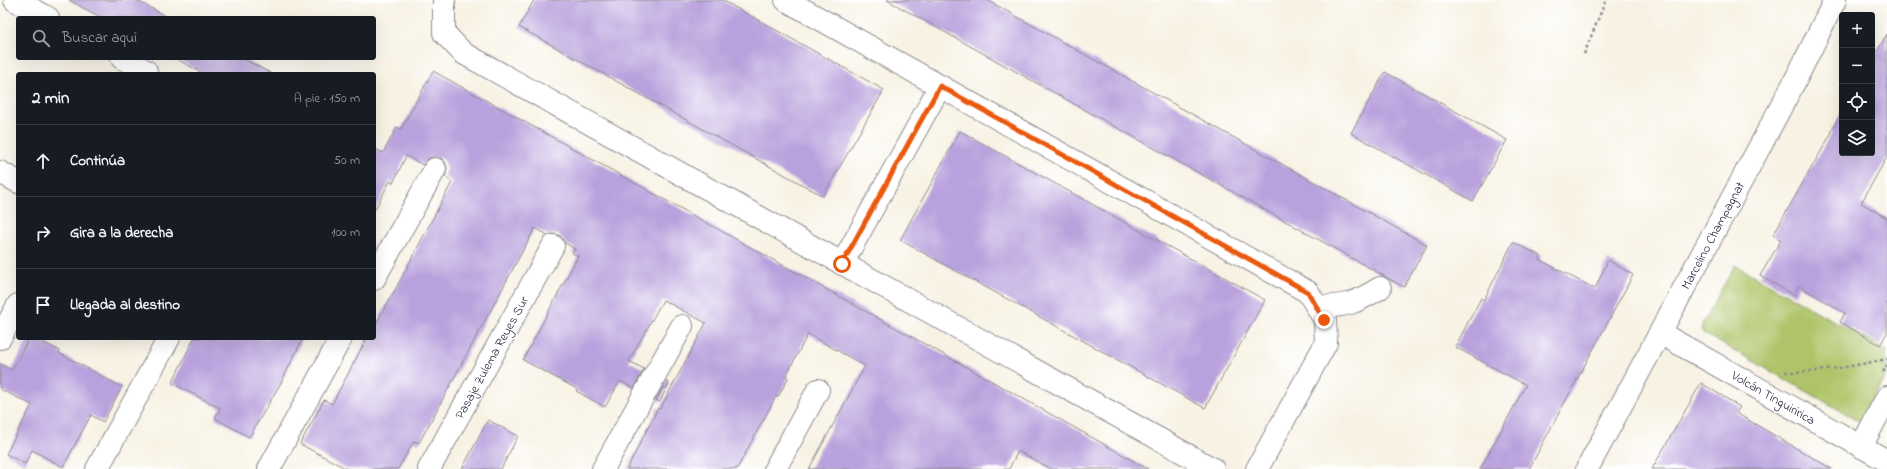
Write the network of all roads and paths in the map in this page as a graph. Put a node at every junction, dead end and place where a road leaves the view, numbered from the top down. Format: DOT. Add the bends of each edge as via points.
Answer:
graph roads {
  1 [pos="15,0"];
  2 [pos="444,0"];
  3 [pos="786,0"];
  4 [pos="1606,0"];
  5 [pos="1835,0"];
  6 [pos="44,16"];
  7 [pos="1584,54"];
  8 [pos="125,60"];
  9 [pos="146,72"];
  10 [pos="940,86"];
  11 [pos="435,169"];
  12 [pos="0,172"];
  13 [pos="16,181"];
  14 [pos="553,246"];
  15 [pos="842,264"];
  16 [pos="376,275"];
  17 [pos="1380,288"];
  18 [pos="1317,308"];
  19 [pos="16,309"];
  20 [pos="682,326"];
  21 [pos="1660,333"];
  22 [pos="0,338"];
  23 [pos="168,340"];
  24 [pos="340,340"];
  25 [pos="1887,359"];
  26 [pos="1782,372"];
  27 [pos="818,390"];
  28 [pos="1887,397"];
  29 [pos="1861,447"];
  30 [pos="1887,461"];
  31 [pos="97,469"];
  32 [pos="269,469"];
  33 [pos="429,469"];
  34 [pos="604,469"];
  35 [pos="775,469"];
  36 [pos="1213,469"];
  37 [pos="1257,469"];
  38 [pos="1587,469"];
  1 -- 6 [label="street"];
  2 -- 15 [label="street" via="444,33 463,53"];
  3 -- 10 [label="street"];
  4 -- 7 [label="path"];
  5 -- 21 [label="street, Marcelino Champagnat" via="1797,77"];
  8 -- 9 [label="street"];
  10 -- 15 [label="street"];
  10 -- 18 [label="street" via="1308,292"];
  11 -- 16 [label="street"];
  12 -- 13 [label="street"];
  14 -- 33 [label="street, Pasaje Zulema Reyes Sur"];
  15 -- 36 [label="street"];
  17 -- 18 [label="street" via="1358,302"];
  18 -- 37 [label="street" via="1324,320 1326,343"];
  19 -- 22 [label="street"];
  20 -- 34 [label="street"];
  21 -- 29 [label="street, Volcán Tinguiririca"];
  21 -- 38 [label="street, Marcelino Champagnat"];
  23 -- 31 [label="street"];
  24 -- 32 [label="street"];
  25 -- 26 [label="path" via="1842,368"];
  27 -- 35 [label="street"];
  28 -- 29 [label="street"];
  29 -- 30 [label="street, Volcán Tinguiririca"];
}
